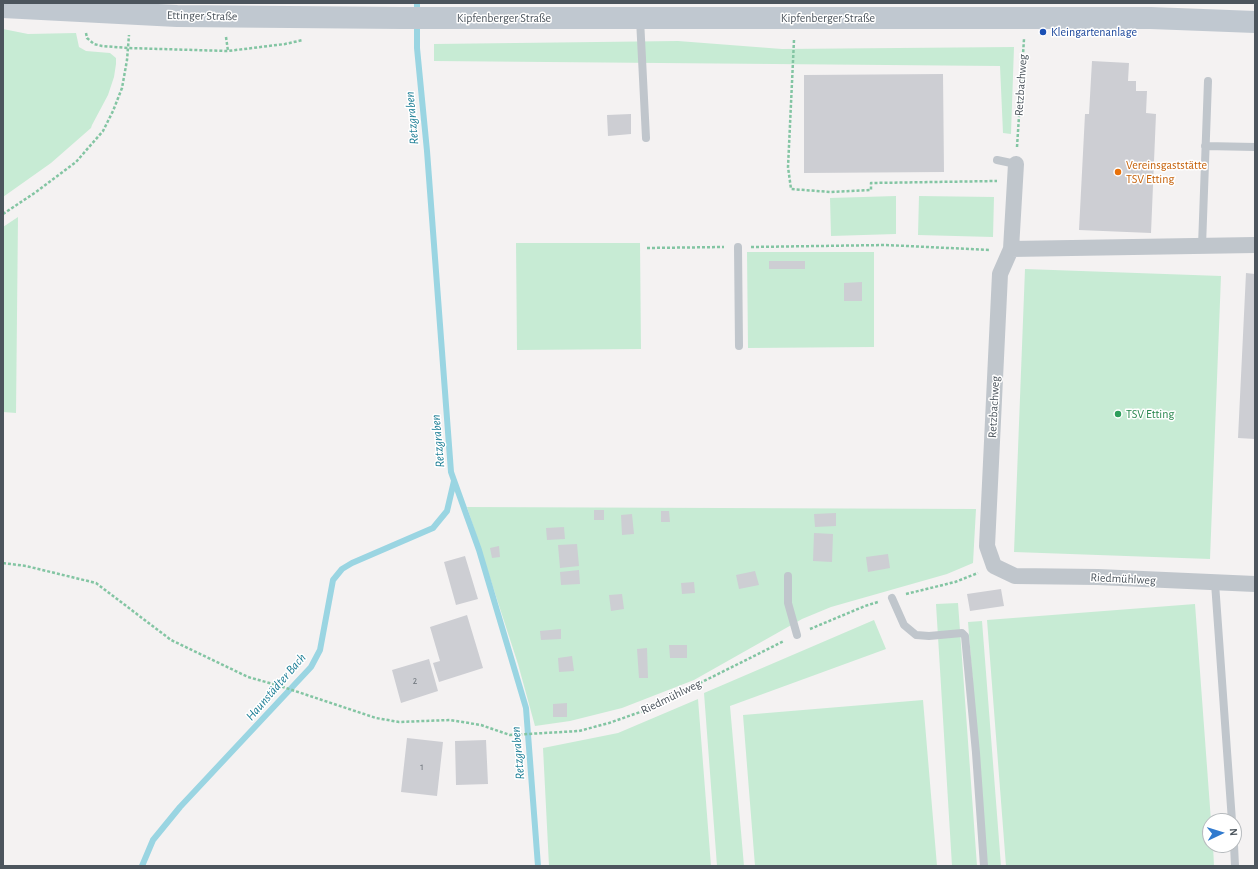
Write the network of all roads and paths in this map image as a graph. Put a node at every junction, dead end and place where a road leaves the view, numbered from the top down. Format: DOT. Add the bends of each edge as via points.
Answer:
graph roads {
  1 [pos="3,7"];
  2 [pos="131,14"];
  3 [pos="401,18"];
  4 [pos="640,18"];
  5 [pos="1025,18"];
  6 [pos="1255,22"];
  7 [pos="306,40"];
  8 [pos="794,40"];
  9 [pos="128,48"];
  10 [pos="1208,81"];
  11 [pos="646,138"];
  12 [pos="1205,146"];
  13 [pos="1255,147"];
  14 [pos="997,160"];
  15 [pos="1016,164"];
  16 [pos="1015,181"];
  17 [pos="3,214"];
  18 [pos="1255,245"];
  19 [pos="818,246"];
  20 [pos="1202,246"];
  21 [pos="738,247"];
  22 [pos="1011,248"];
  23 [pos="739,346"];
  24 [pos="3,563"];
  25 [pos="994,566"];
  26 [pos="788,576"];
  27 [pos="1215,583"];
  28 [pos="1255,584"];
  29 [pos="892,598"];
  30 [pos="797,635"];
  31 [pos="1231,813"];
  32 [pos="1235,853"];
  33 [pos="984,866"];
  34 [pos="1236,866"];
  1 -- 2 [label="street, Ettinger Straße"];
  2 -- 3 [label="street, Ettinger Straße"];
  2 -- 9 [label="path"];
  3 -- 4 [label="street, Kipfenberger Straße"];
  4 -- 5 [label="street, Kipfenberger Straße"];
  4 -- 11 [label="lane"];
  5 -- 6 [label="street, Kipfenberger Straße" via="1151,18"];
  5 -- 15 [label="path, Retzbachweg"];
  7 -- 9 [label="path" via="228,51"];
  8 -- 16 [label="path" via="788,167 791,189 831,192 871,190 871,183"];
  9 -- 17 [label="path" via="122,88 103,131 76,162"];
  10 -- 12 [label="lane"];
  12 -- 13 [label="lane"];
  12 -- 20 [label="lane"];
  14 -- 15 [label="lane"];
  15 -- 16 [label="street, Retzbachweg"];
  16 -- 22 [label="street, Retzbachweg"];
  18 -- 20 [label="street"];
  19 -- 22 [label="path" via="886,245 986,250"];
  20 -- 22 [label="street"];
  21 -- 23 [label="lane"];
  22 -- 25 [label="street, Retzbachweg" via="1000,274 988,546"];
  24 -- 30 [label="path, Riedmühlweg" via="96,583 171,640 248,677 376,718 399,722 450,720 481,725 510,735 579,731 609,723 646,710"];
  25 -- 27 [label="street, Riedmühlweg" via="1016,576"];
  26 -- 30 [label="lane" via="788,603"];
  27 -- 28 [label="street, Riedmühlweg"];
  27 -- 31 [label="lane"];
  29 -- 33 [label="lane" via="904,625 916,635 962,633 965,636"];
  32 -- 34 [label="lane"];
}
